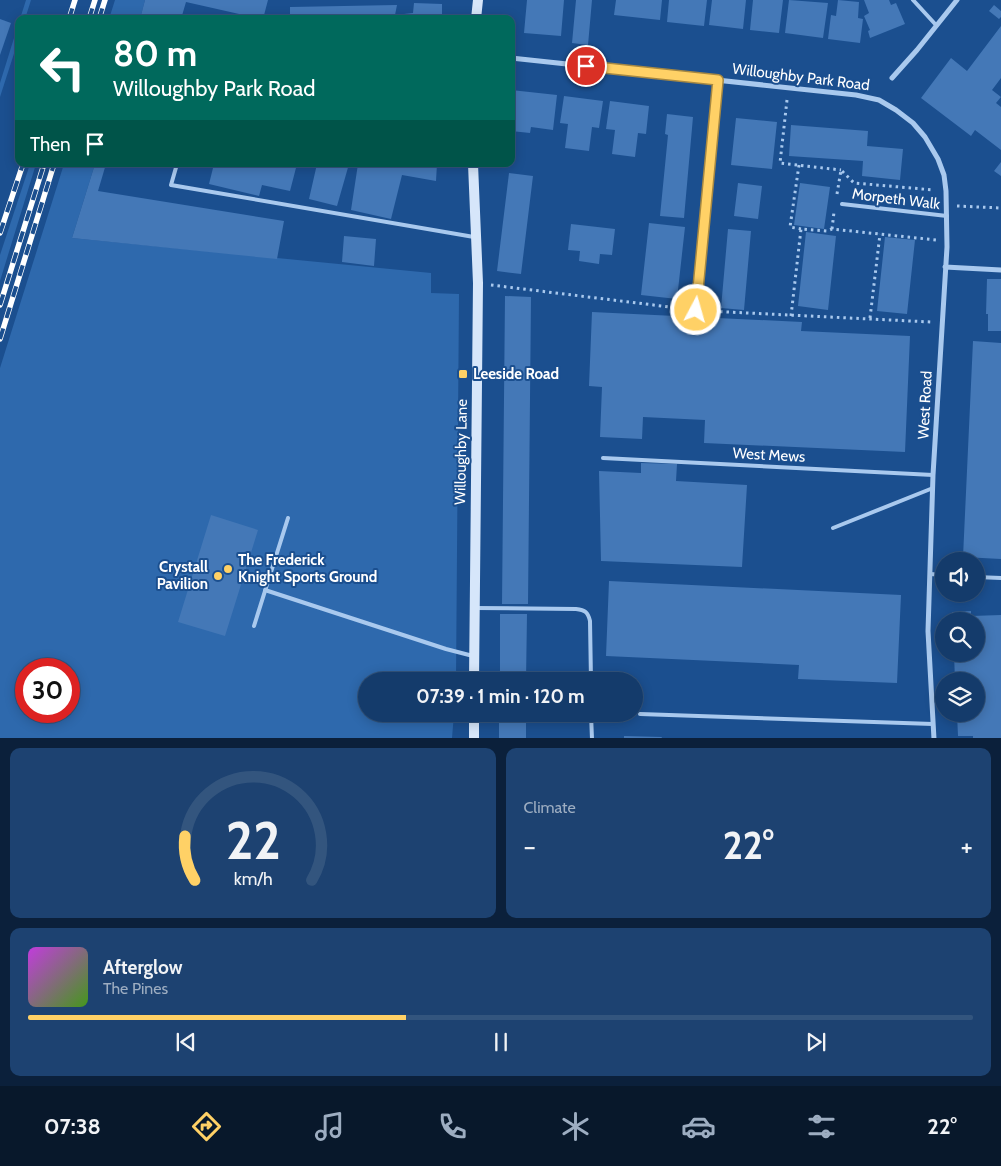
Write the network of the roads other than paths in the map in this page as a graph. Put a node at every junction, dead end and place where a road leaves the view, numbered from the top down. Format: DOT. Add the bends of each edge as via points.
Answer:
graph roads {
  1 [pos="478,0"];
  2 [pos="913,0"];
  3 [pos="956,0"];
  4 [pos="476,15"];
  5 [pos="936,25"];
  6 [pos="515,58"];
  7 [pos="892,78"];
  8 [pos="718,80"];
  9 [pos="879,100"];
  10 [pos="176,167"];
  11 [pos="473,167"];
  12 [pos="842,204"];
  13 [pos="947,216"];
  14 [pos="476,238"];
  15 [pos="945,268"];
  16 [pos="1001,270"];
  17 [pos="696,310"];
  18 [pos="603,458"];
  19 [pos="933,475"];
  20 [pos="933,488"];
  21 [pos="288,518"];
  22 [pos="833,528"];
  23 [pos="930,574"];
  24 [pos="935,574"];
  25 [pos="985,577"];
  26 [pos="1001,578"];
  27 [pos="265,590"];
  28 [pos="475,608"];
  29 [pos="254,626"];
  30 [pos="475,656"];
  31 [pos="474,672"];
  32 [pos="591,672"];
  33 [pos="643,714"];
  34 [pos="474,722"];
  35 [pos="592,722"];
  36 [pos="933,724"];
  37 [pos="474,738"];
  38 [pos="592,738"];
  39 [pos="934,738"];
  1 -- 4 [label="street"];
  2 -- 5 [label="lane"];
  3 -- 5 [label="street, Willoughby Park Road"];
  5 -- 7 [label="street, Willoughby Park Road"];
  6 -- 8 [label="street, Willoughby Park Road"];
  8 -- 9 [label="street, Willoughby Park Road"];
  8 -- 17 [label="street"];
  9 -- 13 [label="street, West Road" via="913,123 938,158 944,175"];
  10 -- 14 [label="lane" via="171,185"];
  11 -- 14 [label="street, Willoughby Lane"];
  12 -- 13 [label="lane, Morpeth Walk"];
  13 -- 15 [label="street, West Road"];
  14 -- 28 [label="street, Willoughby Lane"];
  15 -- 16 [label="street"];
  15 -- 19 [label="street, West Road"];
  18 -- 19 [label="lane, West Mews"];
  19 -- 20 [label="street, West Road"];
  20 -- 22 [label="lane"];
  20 -- 23 [label="street, West Road"];
  21 -- 27 [label="lane"];
  23 -- 24 [label="lane"];
  23 -- 36 [label="street, West Road" via="928,631"];
  25 -- 26 [label="lane"];
  27 -- 29 [label="lane"];
  27 -- 30 [label="lane"];
  28 -- 30 [label="street, Willoughby Lane"];
  28 -- 32 [label="lane" via="584,610 590,621"];
  30 -- 31 [label="street, Willoughby Lane"];
  33 -- 36 [label="lane"];
  34 -- 37 [label="street"];
  35 -- 38 [label="lane"];
  36 -- 39 [label="street, West Road"];
}
